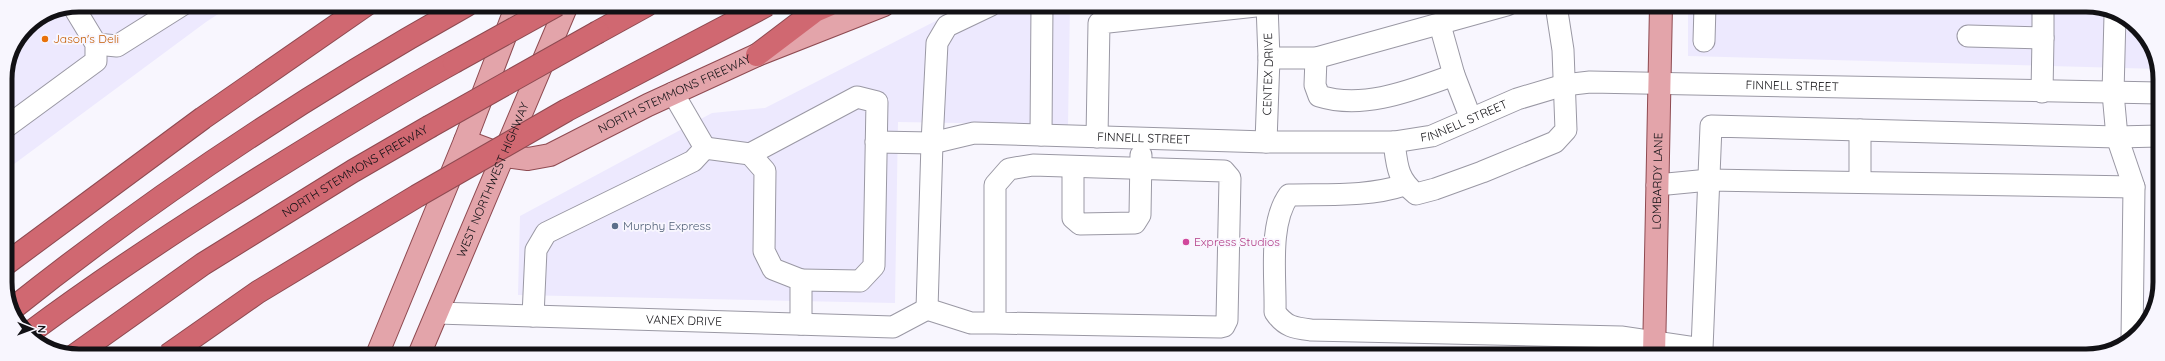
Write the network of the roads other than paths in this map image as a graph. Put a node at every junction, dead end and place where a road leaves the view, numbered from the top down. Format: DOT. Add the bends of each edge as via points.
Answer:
graph roads {
  1 [pos="77,12"];
  2 [pos="171,12"];
  3 [pos="356,12"];
  4 [pos="455,12"];
  5 [pos="514,12"];
  6 [pos="545,12"];
  7 [pos="565,12"];
  8 [pos="634,12"];
  9 [pos="755,12"];
  10 [pos="814,12"];
  11 [pos="866,12"];
  12 [pos="976,12"];
  13 [pos="1042,12"];
  14 [pos="1201,12"];
  15 [pos="1266,12"];
  16 [pos="1486,12"];
  17 [pos="1557,12"];
  18 [pos="1661,12"];
  19 [pos="1705,12"];
  20 [pos="2042,12"];
  21 [pos="2115,19"];
  22 [pos="1440,25"];
  23 [pos="1968,36"];
  24 [pos="2042,38"];
  25 [pos="1704,41"];
  26 [pos="96,44"];
  27 [pos="757,55"];
  28 [pos="1269,58"];
  29 [pos="1316,58"];
  30 [pos="1454,75"];
  31 [pos="1659,82"];
  32 [pos="1564,84"];
  33 [pos="2042,92"];
  34 [pos="2113,92"];
  35 [pos="673,93"];
  36 [pos="2153,93"];
  37 [pos="1471,119"];
  38 [pos="12,123"];
  39 [pos="1860,130"];
  40 [pos="1041,135"];
  41 [pos="2153,136"];
  42 [pos="1097,137"];
  43 [pos="2117,137"];
  44 [pos="1141,138"];
  45 [pos="464,141"];
  46 [pos="876,142"];
  47 [pos="1266,142"];
  48 [pos="1394,142"];
  49 [pos="932,143"];
  50 [pos="705,148"];
  51 [pos="750,154"];
  52 [pos="505,156"];
  53 [pos="1073,167"];
  54 [pos="1141,169"];
  55 [pos="1710,180"];
  56 [pos="1860,182"];
  57 [pos="1404,185"];
  58 [pos="1657,185"];
  59 [pos="2134,187"];
  60 [pos="12,259"];
  61 [pos="801,280"];
  62 [pos="17,305"];
  63 [pos="926,309"];
  64 [pos="436,313"];
  65 [pos="533,316"];
  66 [pos="995,323"];
  67 [pos="801,324"];
  68 [pos="35,329"];
  69 [pos="2132,330"];
  70 [pos="83,349"];
  71 [pos="177,349"];
  72 [pos="379,349"];
  73 [pos="421,349"];
  74 [pos="1652,349"];
  75 [pos="1655,349"];
  76 [pos="1702,349"];
  1 -- 26 [label="street"];
  2 -- 26 [label="street" via="117,46"];
  3 -- 60 [label="highway" via="203,118"];
  4 -- 62 [label="highway" via="324,90 192,175 67,265"];
  5 -- 45 [label="main road"];
  6 -- 68 [label="highway, bridge" via="402,91 258,179 172,234"];
  7 -- 52 [label="main road, WEST NORTHWEST HIGHWAY"];
  8 -- 70 [label="highway, NORTH STEMMONS FREEWAY, bridge" via="353,171 203,264"];
  9 -- 71 [label="highway, bridge" via="567,110 417,196 258,292"];
  10 -- 27 [label="highway"];
  11 -- 27 [label="main road, NORTH STEMMONS FREEWAY"];
  12 -- 49 [label="street" via="947,26 937,44"];
  13 -- 40 [label="street"];
  14 -- 42 [label="street" via="1099,23"];
  15 -- 28 [label="street, CENTEX DRIVE"];
  16 -- 22 [label="street"];
  17 -- 32 [label="street" via="1563,50"];
  18 -- 31 [label="main road, LOMBARDY LANE"];
  19 -- 25 [label="street"];
  20 -- 24 [label="street"];
  21 -- 34 [label="street"];
  22 -- 29 [label="street"];
  22 -- 30 [label="street"];
  23 -- 24 [label="street"];
  24 -- 33 [label="street"];
  26 -- 38 [label="street" via="96,61"];
  27 -- 35 [label="main road, NORTH STEMMONS FREEWAY"];
  28 -- 29 [label="street"];
  28 -- 47 [label="street, CENTEX DRIVE"];
  29 -- 30 [label="street" via="1315,85 1319,96 1334,101 1392,96"];
  30 -- 37 [label="street"];
  31 -- 32 [label="street, FINNELL STREET"];
  31 -- 33 [label="street, FINNELL STREET"];
  31 -- 58 [label="main road, LOMBARDY LANE"];
  32 -- 37 [label="street, FINNELL STREET" via="1517,98"];
  32 -- 57 [label="street" via="1566,130 1555,142 1435,189 1416,194"];
  33 -- 34 [label="street, FINNELL STREET"];
  34 -- 36 [label="street, FINNELL STREET"];
  34 -- 43 [label="street"];
  35 -- 50 [label="street"];
  35 -- 52 [label="main road, NORTH STEMMONS FREEWAY" via="550,155 528,159"];
  37 -- 48 [label="street, FINNELL STREET" via="1432,136"];
  39 -- 43 [label="street"];
  39 -- 55 [label="street" via="1711,126"];
  39 -- 56 [label="street"];
  40 -- 42 [label="street, FINNELL STREET"];
  40 -- 49 [label="street, FINNELL STREET" via="974,133"];
  41 -- 43 [label="street"];
  42 -- 44 [label="street, FINNELL STREET"];
  43 -- 59 [label="street"];
  44 -- 47 [label="street, FINNELL STREET"];
  44 -- 54 [label="street"];
  45 -- 52 [label="main road, NORTH STEMMONS FREEWAY"];
  45 -- 72 [label="main road"];
  46 -- 49 [label="street, FINNELL STREET"];
  46 -- 51 [label="street" via="877,102 857,97"];
  46 -- 61 [label="street" via="874,266 860,281"];
  47 -- 48 [label="street, FINNELL STREET"];
  48 -- 57 [label="street"];
  49 -- 63 [label="street"];
  50 -- 51 [label="street"];
  50 -- 65 [label="street" via="694,161 546,233 536,250"];
  51 -- 61 [label="street" via="765,171 764,251 773,269"];
  52 -- 64 [label="main road, WEST NORTHWEST HIGHWAY"];
  53 -- 54 [label="street"];
  53 -- 54 [label="street" via="1073,218 1080,224 1135,223 1140,215"];
  53 -- 66 [label="street" via="1033,165 1009,169 995,185"];
  54 -- 66 [label="street" via="1224,171 1228,174 1230,178 1227,320 1224,326"];
  55 -- 56 [label="street"];
  55 -- 58 [label="street"];
  55 -- 76 [label="street"];
  56 -- 59 [label="street"];
  57 -- 74 [label="street" via="1387,191 1289,195 1281,206 1276,231 1275,312 1282,322 1292,328 1311,330 1621,337"];
  58 -- 75 [label="main road, LOMBARDY LANE"];
  59 -- 69 [label="street"];
  61 -- 67 [label="street"];
  63 -- 66 [label="street" via="971,323"];
  63 -- 67 [label="street, VANEX DRIVE" via="893,327"];
  64 -- 65 [label="street, VANEX DRIVE"];
  64 -- 73 [label="main road, WEST NORTHWEST HIGHWAY"];
  65 -- 67 [label="street, VANEX DRIVE"];
}
